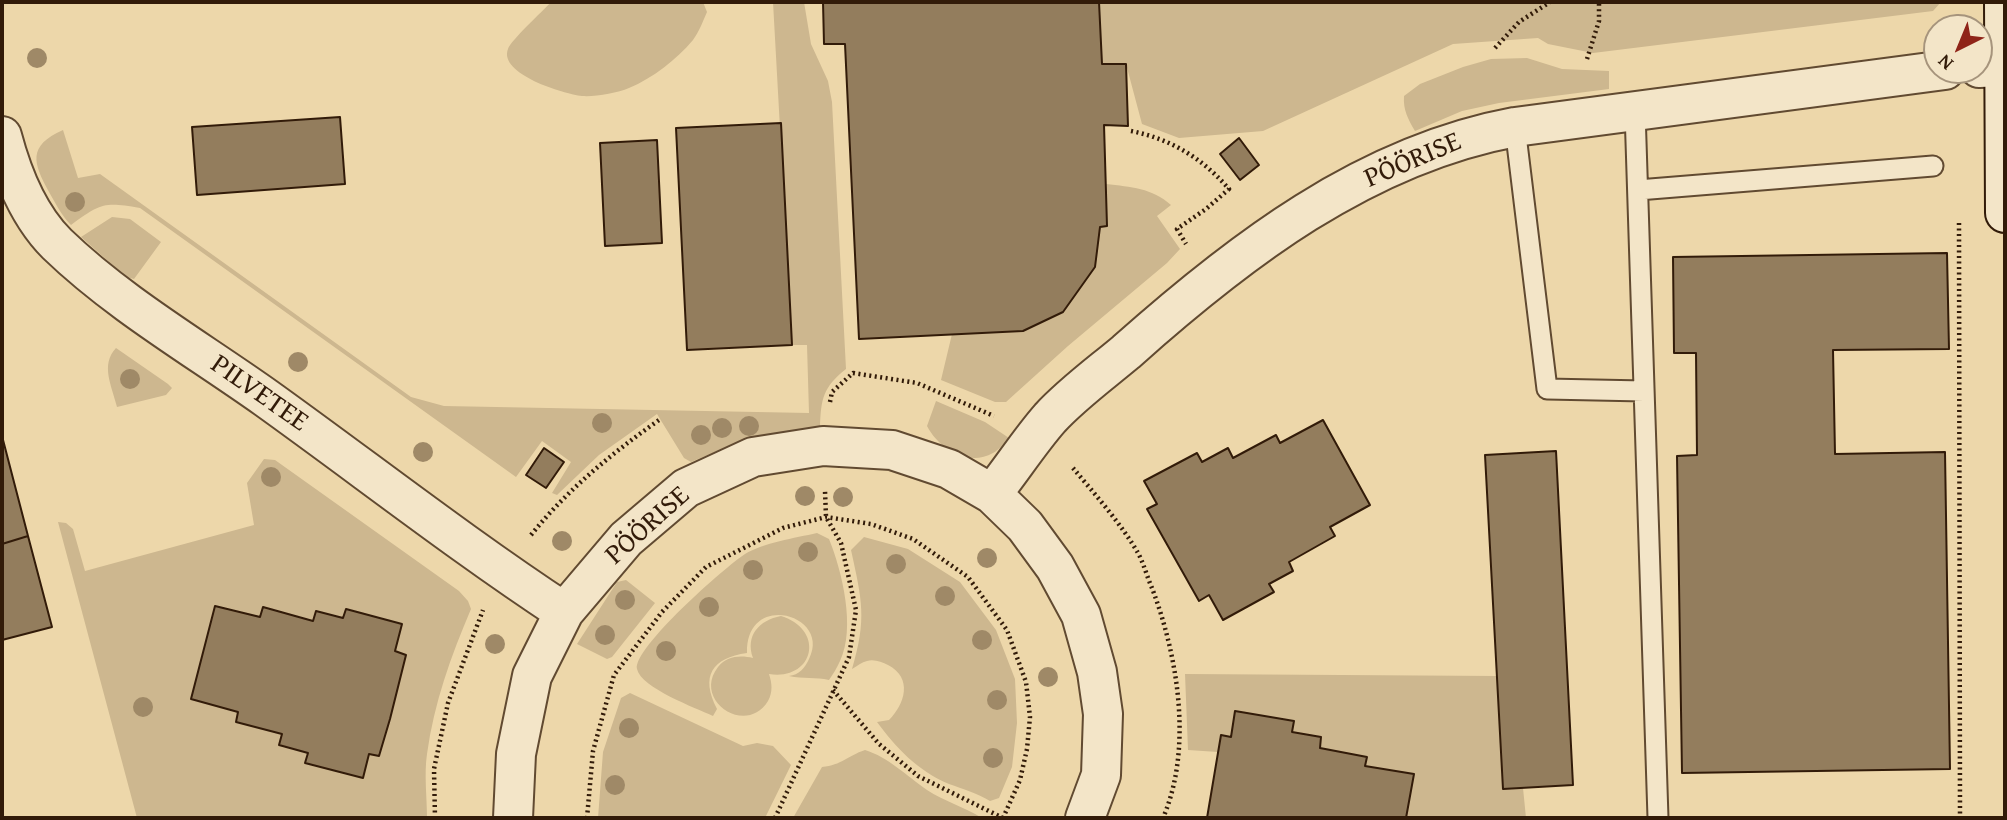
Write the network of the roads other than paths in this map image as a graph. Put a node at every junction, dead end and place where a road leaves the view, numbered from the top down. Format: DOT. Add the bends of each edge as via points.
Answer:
graph roads {
  1 [pos="2004,2"];
  2 [pos="1993,58"];
  3 [pos="1923,73"];
  4 [pos="1993,84"];
  5 [pos="1636,111"];
  6 [pos="1515,127"];
  7 [pos="2,136"];
  8 [pos="1933,166"];
  9 [pos="1638,190"];
  10 [pos="2005,213"];
  11 [pos="1644,391"];
  12 [pos="992,494"];
  13 [pos="564,612"];
  14 [pos="513,818"];
  15 [pos="1085,818"];
  16 [pos="1658,818"];
  1 -- 2 [label="street"];
  3 -- 5 [label="street, PÖÖRISE"];
  4 -- 10 [label="street"];
  5 -- 6 [label="street, PÖÖRISE"];
  5 -- 9 [label="lane"];
  6 -- 11 [label="lane" via="1547,389"];
  6 -- 12 [label="street, PÖÖRISE" via="1415,155 1330,198 1243,255 1051,418"];
  7 -- 13 [label="street, PILVETEE" via="31,211 56,243 123,298"];
  8 -- 9 [label="lane"];
  9 -- 11 [label="lane"];
  11 -- 16 [label="lane"];
  12 -- 13 [label="street, PÖÖRISE" via="950,469 892,450 823,446 753,457 686,488 626,539"];
  12 -- 15 [label="street, PÖÖRISE" via="1025,526 1055,567 1081,615 1103,714 1101,775"];
  13 -- 14 [label="street, PÖÖRISE" via="532,676 516,754"];
}
